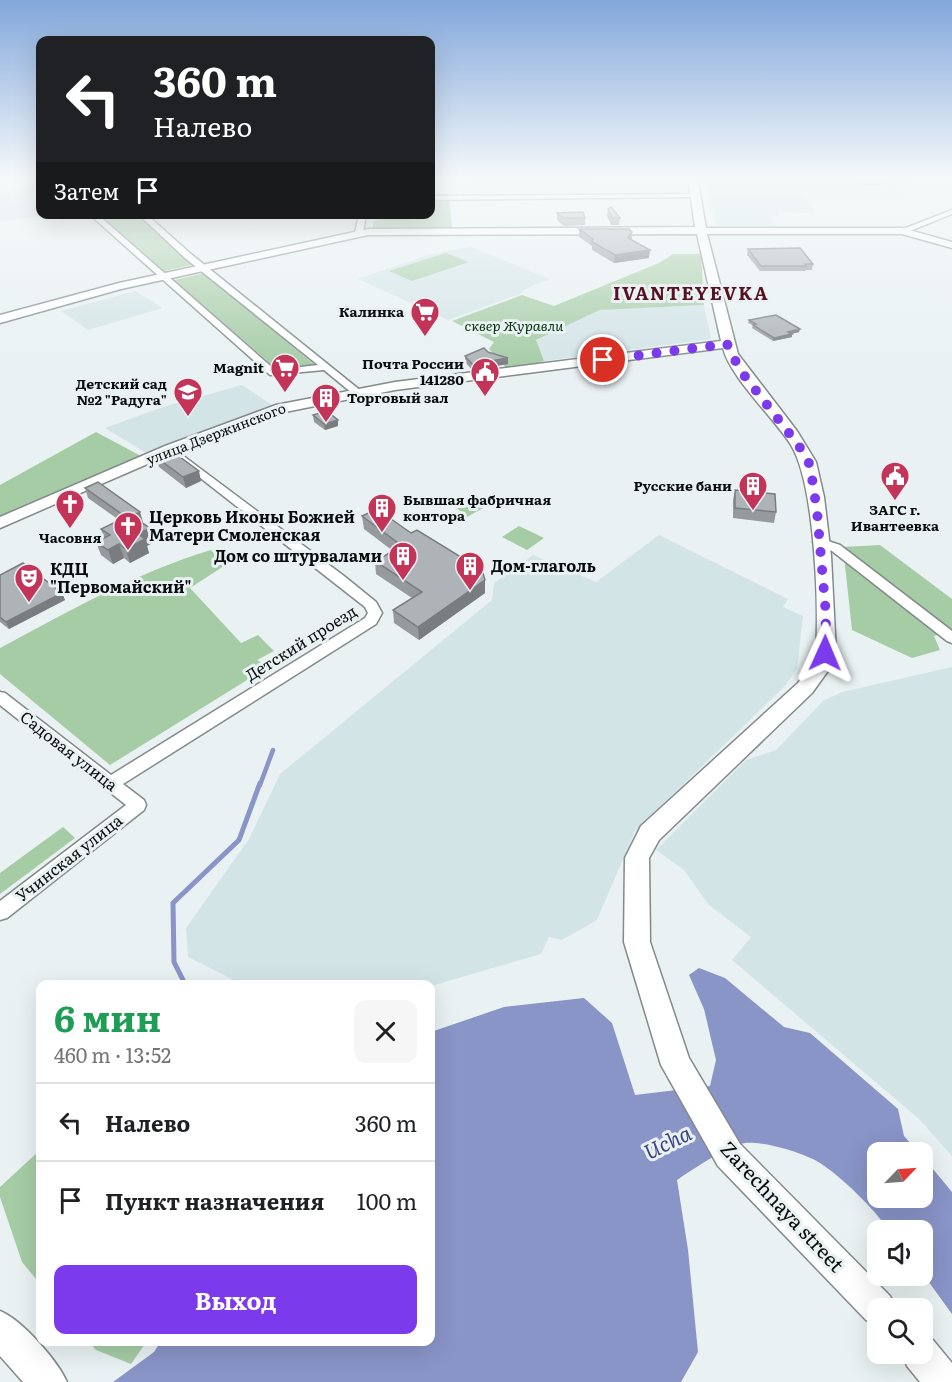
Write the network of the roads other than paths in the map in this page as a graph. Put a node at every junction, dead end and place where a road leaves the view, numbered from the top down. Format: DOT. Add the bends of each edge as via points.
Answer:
graph roads {
  1 [pos="124,241"];
  2 [pos="174,241"];
  3 [pos="320,241"];
  4 [pos="703,241"];
  5 [pos="204,267"];
  6 [pos="164,276"];
  7 [pos="0,319"];
  8 [pos="727,344"];
  9 [pos="326,367"];
  10 [pos="357,392"];
  11 [pos="170,449"];
  12 [pos="0,523"];
  13 [pos="819,542"];
  14 [pos="952,638"];
  15 [pos="0,697"];
  16 [pos="111,783"];
  17 [pos="138,805"];
  18 [pos="0,912"];
  19 [pos="868,1298"];
  20 [pos="0,1329"];
  21 [pos="929,1364"];
  22 [pos="48,1382"];
  23 [pos="944,1382"];
  1 -- 6 [label="street"];
  2 -- 5 [label="street"];
  3 -- 5 [label="street"];
  4 -- 8 [label="street"];
  5 -- 6 [label="street"];
  5 -- 9 [label="street"];
  6 -- 7 [label="street"];
  6 -- 9 [label="street" via="273,373"];
  8 -- 10 [label="street, улица Дзержинского"];
  8 -- 13 [label="street" via="740,370 808,460 814,482"];
  9 -- 10 [label="street"];
  10 -- 11 [label="street, улица Дзержинского" via="276,409"];
  11 -- 12 [label="street, улица Дзержинского"];
  11 -- 16 [label="street, Детский проезд" via="339,579 371,605 375,613 371,621"];
  13 -- 14 [label="street" via="836,548"];
  13 -- 19 [label="street, Zarechnaya street" via="827,637 820,670 650,833 637,858 637,942 676,1065 729,1155"];
  15 -- 16 [label="street, Садовая улица"];
  16 -- 17 [label="street, Садовая улица"];
  17 -- 18 [label="street, Учинская улица"];
  20 -- 22 [label="street"];
  21 -- 23 [label="street"];
}
